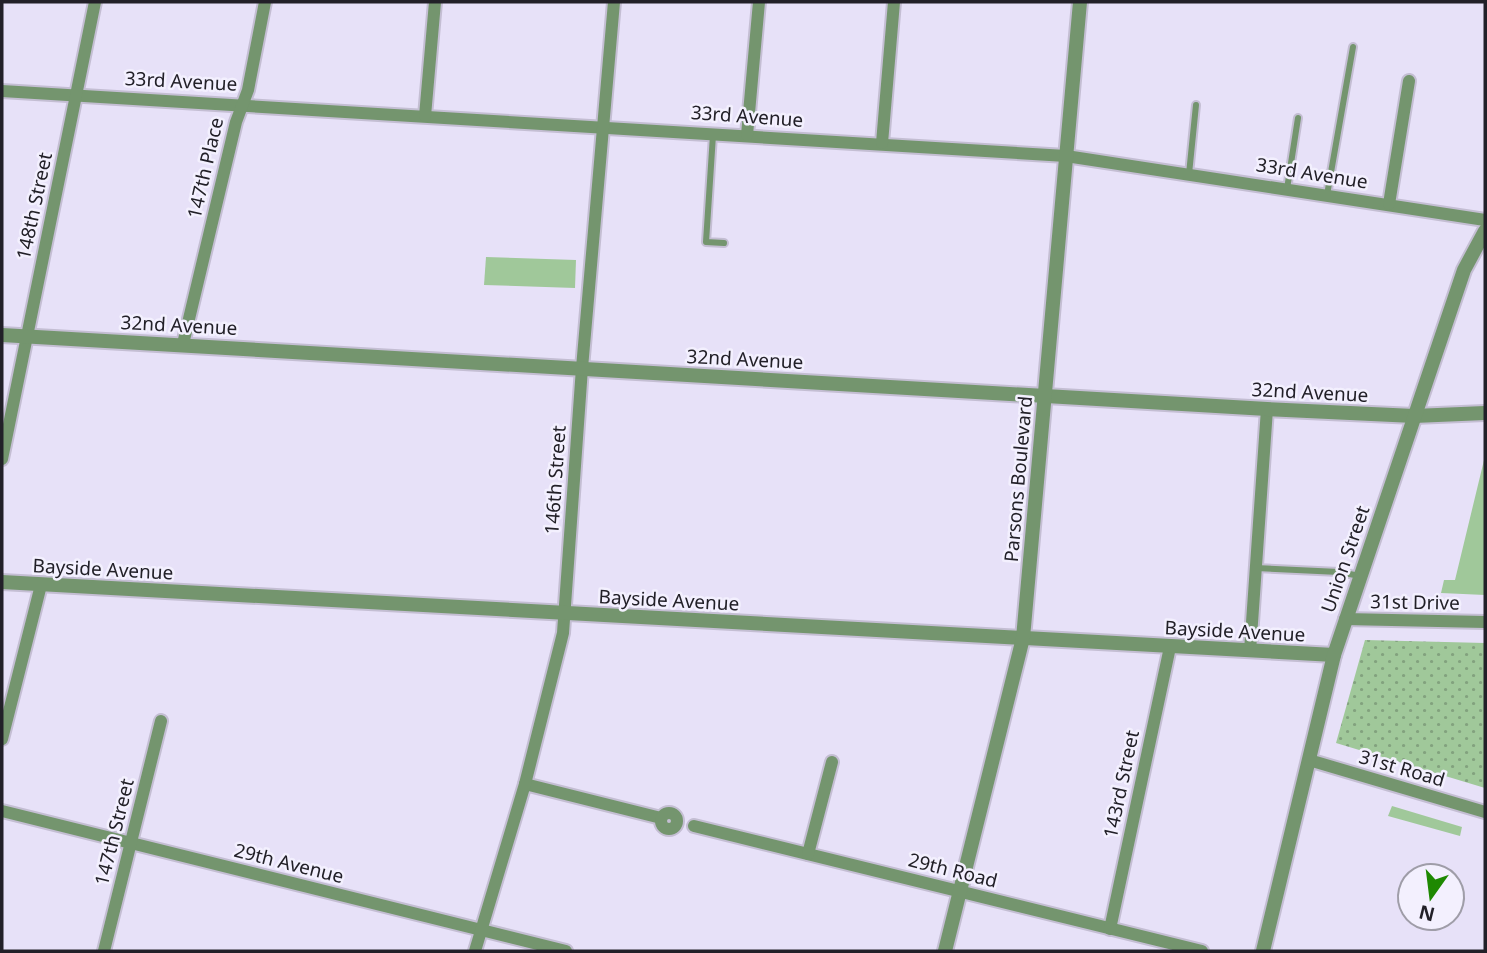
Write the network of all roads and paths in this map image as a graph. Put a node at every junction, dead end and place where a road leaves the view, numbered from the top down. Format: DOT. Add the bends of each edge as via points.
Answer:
graph roads {
  1 [pos="95,2"];
  2 [pos="265,2"];
  3 [pos="435,2"];
  4 [pos="614,2"];
  5 [pos="759,2"];
  6 [pos="894,2"];
  7 [pos="1080,2"];
  8 [pos="1353,47"];
  9 [pos="1409,82"];
  10 [pos="2,91"];
  11 [pos="76,95"];
  12 [pos="241,104"];
  13 [pos="1196,105"];
  14 [pos="425,116"];
  15 [pos="1298,118"];
  16 [pos="604,126"];
  17 [pos="713,133"];
  18 [pos="747,135"];
  19 [pos="881,143"];
  20 [pos="1066,156"];
  21 [pos="1189,174"];
  22 [pos="1287,189"];
  23 [pos="1327,195"];
  24 [pos="1389,204"];
  25 [pos="1485,220"];
  26 [pos="1485,231"];
  27 [pos="724,243"];
  28 [pos="2,335"];
  29 [pos="27,336"];
  30 [pos="183,344"];
  31 [pos="582,368"];
  32 [pos="1044,396"];
  33 [pos="1267,409"];
  34 [pos="1485,413"];
  35 [pos="1414,416"];
  36 [pos="2,459"];
  37 [pos="1255,568"];
  38 [pos="1360,576"];
  39 [pos="2,582"];
  40 [pos="41,585"];
  41 [pos="564,614"];
  42 [pos="1345,620"];
  43 [pos="1485,622"];
  44 [pos="1023,638"];
  45 [pos="1170,646"];
  46 [pos="1250,651"];
  47 [pos="1334,655"];
  48 [pos="161,721"];
  49 [pos="2,739"];
  50 [pos="1309,760"];
  51 [pos="832,762"];
  52 [pos="525,784"];
  53 [pos="2,811"];
  54 [pos="1485,812"];
  55 [pos="661,818"];
  56 [pos="695,826"];
  57 [pos="131,843"];
  58 [pos="808,854"];
  59 [pos="959,891"];
  60 [pos="1110,929"];
  61 [pos="480,930"];
  62 [pos="104,951"];
  63 [pos="475,951"];
  64 [pos="566,951"];
  65 [pos="944,951"];
  66 [pos="1202,951"];
  67 [pos="1263,951"];
  1 -- 11 [label="street, 148th Street"];
  2 -- 12 [label="street, 147th Place" via="248,90"];
  3 -- 14 [label="street"];
  4 -- 16 [label="street, 146th Street"];
  5 -- 18 [label="street"];
  6 -- 19 [label="street"];
  7 -- 20 [label="street, Parsons Boulevard"];
  8 -- 23 [label="lane"];
  9 -- 24 [label="street"];
  10 -- 11 [label="street, 33rd Avenue"];
  11 -- 12 [label="street, 33rd Avenue"];
  11 -- 29 [label="street, 148th Street"];
  12 -- 14 [label="street, 33rd Avenue"];
  12 -- 30 [label="street, 147th Place"];
  13 -- 21 [label="lane"];
  14 -- 16 [label="street, 33rd Avenue"];
  15 -- 22 [label="lane"];
  16 -- 17 [label="street, 33rd Avenue"];
  16 -- 31 [label="street, 146th Street"];
  17 -- 18 [label="street, 33rd Avenue"];
  17 -- 27 [label="lane" via="706,242"];
  18 -- 19 [label="street, 33rd Avenue"];
  19 -- 20 [label="street, 33rd Avenue"];
  20 -- 21 [label="street, 33rd Avenue"];
  20 -- 32 [label="street, Parsons Boulevard"];
  21 -- 22 [label="street, 33rd Avenue"];
  22 -- 23 [label="street, 33rd Avenue"];
  23 -- 24 [label="street, 33rd Avenue"];
  24 -- 25 [label="street, 33rd Avenue"];
  26 -- 35 [label="street, Union Street" via="1464,270"];
  28 -- 29 [label="street, 32nd Avenue"];
  29 -- 30 [label="street, 32nd Avenue"];
  29 -- 36 [label="street, 148th Street"];
  30 -- 31 [label="street, 32nd Avenue"];
  31 -- 32 [label="street, 32nd Avenue"];
  31 -- 41 [label="street, 146th Street"];
  32 -- 33 [label="street, 32nd Avenue"];
  32 -- 44 [label="street, Parsons Boulevard"];
  33 -- 35 [label="street, 32nd Avenue"];
  33 -- 37 [label="street"];
  34 -- 35 [label="street, 32nd Avenue"];
  35 -- 38 [label="street, Union Street"];
  37 -- 38 [label="lane"];
  37 -- 46 [label="street"];
  38 -- 42 [label="street, Union Street"];
  39 -- 40 [label="street, Bayside Avenue"];
  40 -- 41 [label="street, Bayside Avenue"];
  40 -- 49 [label="street"];
  41 -- 44 [label="street, Bayside Avenue"];
  41 -- 52 [label="street, 146th Street"];
  42 -- 43 [label="street, 31st Drive"];
  42 -- 47 [label="street, Union Street"];
  44 -- 45 [label="street, Bayside Avenue"];
  44 -- 59 [label="street, Parsons Boulevard"];
  45 -- 46 [label="street, Bayside Avenue"];
  45 -- 60 [label="street, 143rd Street"];
  46 -- 47 [label="street, Bayside Avenue"];
  47 -- 50 [label="street, Union Street"];
  48 -- 57 [label="street, 147th Street"];
  50 -- 54 [label="street, 31st Road"];
  50 -- 67 [label="street, Union Street"];
  51 -- 58 [label="street"];
  52 -- 55 [label="street"];
  52 -- 61 [label="street, 146th Street"];
  53 -- 57 [label="street, 29th Avenue"];
  56 -- 58 [label="street, 29th Road"];
  57 -- 61 [label="street, 29th Avenue"];
  57 -- 62 [label="street, 147th Street"];
  58 -- 59 [label="street, 29th Road"];
  59 -- 60 [label="street, 29th Road"];
  59 -- 65 [label="street, Parsons Boulevard"];
  60 -- 66 [label="street, 29th Road"];
  61 -- 63 [label="street, 146th Street"];
  61 -- 64 [label="street, 29th Avenue"];
}
